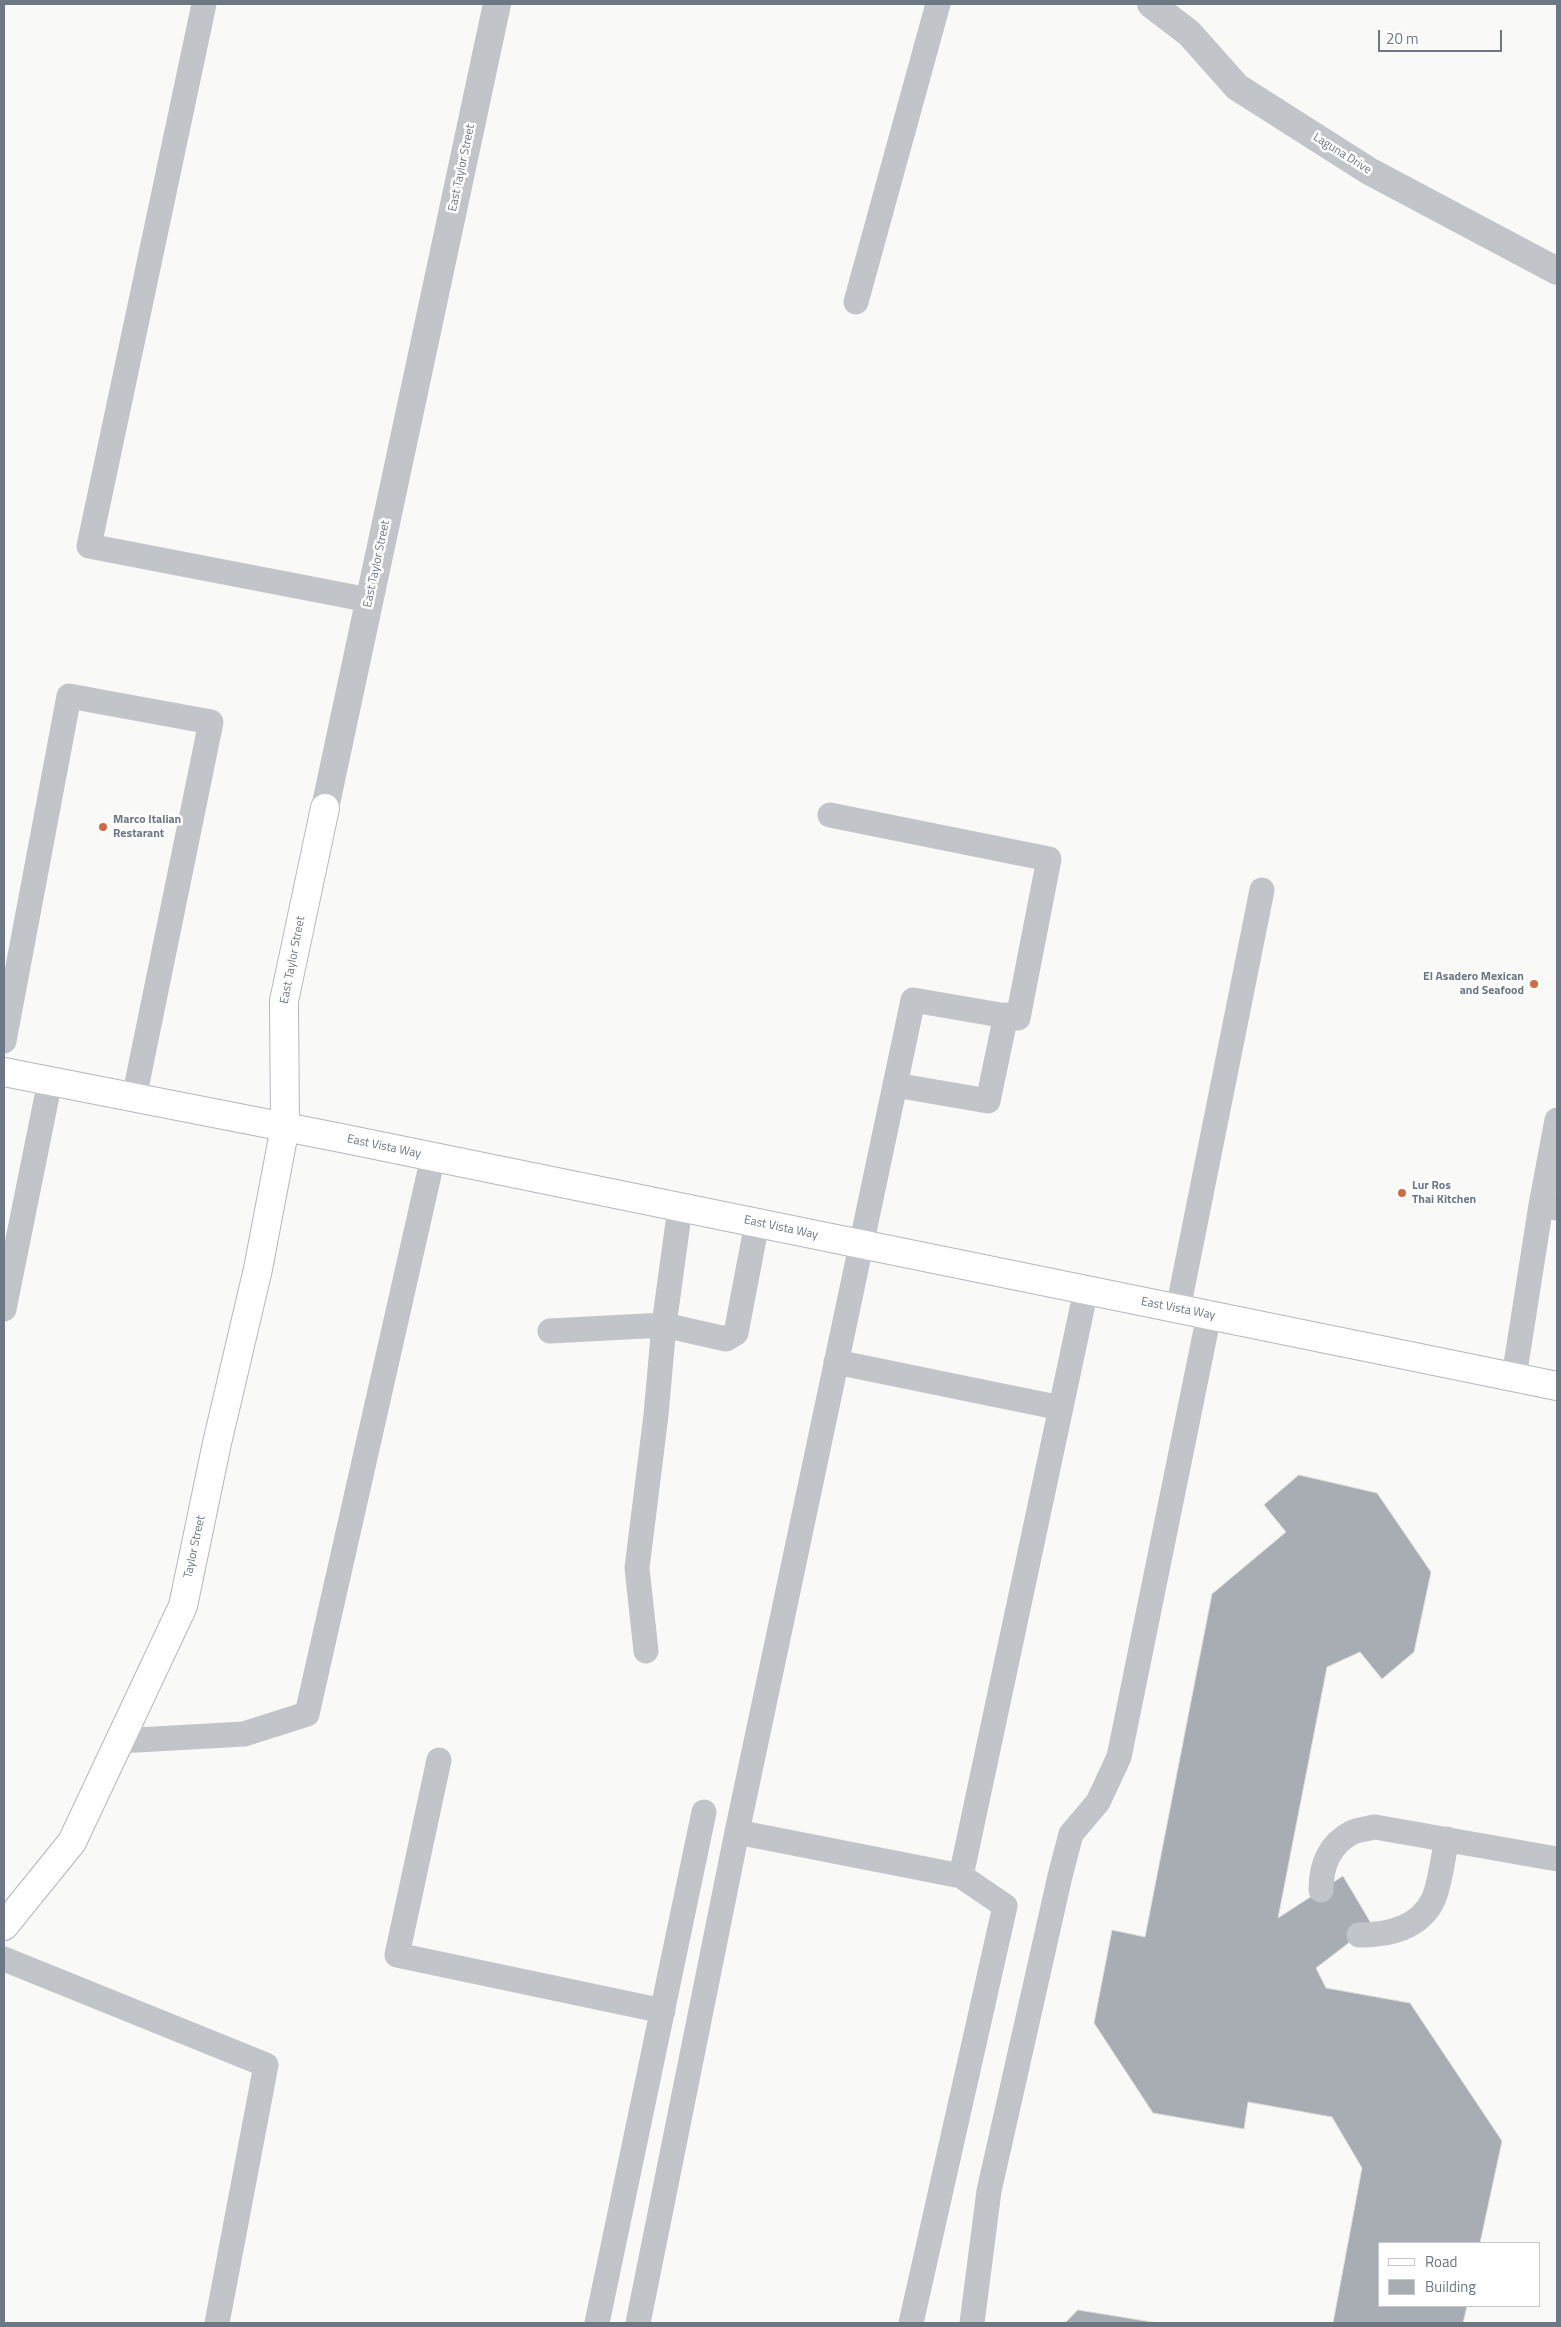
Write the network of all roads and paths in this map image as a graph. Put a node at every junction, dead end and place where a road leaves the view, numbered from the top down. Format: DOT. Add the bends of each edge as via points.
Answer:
graph roads {
  1 [pos="204,4"];
  2 [pos="497,4"];
  3 [pos="938,4"];
  4 [pos="1151,4"];
  5 [pos="1557,271"];
  6 [pos="856,302"];
  7 [pos="369,600"];
  8 [pos="325,808"];
  9 [pos="830,815"];
  10 [pos="1262,890"];
  11 [pos="1006,1015"];
  12 [pos="4,1042"];
  13 [pos="4,1072"];
  14 [pos="50,1081"];
  15 [pos="894,1085"];
  16 [pos="134,1098"];
  17 [pos="1557,1120"];
  18 [pos="285,1127"];
  19 [pos="433,1157"];
  20 [pos="1549,1207"];
  21 [pos="680,1208"];
  22 [pos="757,1223"];
  23 [pos="860,1244"];
  24 [pos="1086,1290"];
  25 [pos="4,1308"];
  26 [pos="1178,1309"];
  27 [pos="1209,1315"];
  28 [pos="664,1325"];
  29 [pos="550,1331"];
  30 [pos="836,1362"];
  31 [pos="1514,1377"];
  32 [pos="1557,1386"];
  33 [pos="1061,1408"];
  34 [pos="646,1651"];
  35 [pos="120,1741"];
  36 [pos="439,1760"];
  37 [pos="704,1812"];
  38 [pos="737,1832"];
  39 [pos="1447,1839"];
  40 [pos="1557,1859"];
  41 [pos="961,1876"];
  42 [pos="1321,1890"];
  43 [pos="4,1926"];
  44 [pos="1359,1934"];
  45 [pos="4,1959"];
  46 [pos="662,2011"];
  47 [pos="217,2323"];
  48 [pos="597,2323"];
  49 [pos="638,2323"];
  50 [pos="911,2323"];
  51 [pos="972,2323"];
  1 -- 7 [label="lane" via="89,546"];
  2 -- 7 [label="street, East Taylor Street"];
  3 -- 6 [label="lane"];
  4 -- 5 [label="street, Laguna Drive" via="1189,33 1237,87 1368,171"];
  7 -- 8 [label="street, East Taylor Street"];
  8 -- 18 [label="main road, East Taylor Street" via="284,1000"];
  9 -- 11 [label="lane" via="1049,859 1018,1018"];
  10 -- 26 [label="lane"];
  11 -- 15 [label="lane" via="913,1000"];
  11 -- 15 [label="lane" via="988,1101"];
  12 -- 16 [label="lane" via="69,696 211,722"];
  13 -- 14 [label="main road, East Vista Way"];
  14 -- 16 [label="main road, East Vista Way"];
  14 -- 25 [label="lane"];
  15 -- 23 [label="lane"];
  16 -- 18 [label="main road, East Vista Way"];
  17 -- 20 [label="lane"];
  18 -- 19 [label="main road, East Vista Way"];
  18 -- 35 [label="main road, Taylor Street" via="258,1270 183,1606"];
  19 -- 21 [label="main road, East Vista Way"];
  19 -- 35 [label="lane" via="307,1714 244,1734"];
  20 -- 31 [label="lane"];
  21 -- 22 [label="main road, East Vista Way"];
  21 -- 28 [label="lane"];
  22 -- 23 [label="main road, East Vista Way"];
  22 -- 28 [label="lane" via="736,1333 726,1339"];
  23 -- 24 [label="main road, East Vista Way"];
  23 -- 30 [label="lane"];
  24 -- 26 [label="main road, East Vista Way"];
  24 -- 33 [label="lane"];
  26 -- 27 [label="main road, East Vista Way"];
  27 -- 31 [label="main road, East Vista Way"];
  27 -- 51 [label="lane" via="1119,1757 1098,1802 1071,1834 1060,1876 988,2191"];
  28 -- 29 [label="lane"];
  28 -- 34 [label="lane" via="637,1568"];
  30 -- 33 [label="lane"];
  30 -- 38 [label="lane"];
  31 -- 32 [label="main road, East Vista Way"];
  33 -- 41 [label="lane"];
  35 -- 43 [label="main road, Taylor Street" via="72,1842"];
  36 -- 46 [label="lane" via="397,1955"];
  37 -- 46 [label="lane"];
  38 -- 41 [label="lane"];
  38 -- 49 [label="lane"];
  39 -- 40 [label="lane"];
  39 -- 42 [label="lane" via="1375,1827 1352,1832 1332,1848 1321,1871"];
  39 -- 44 [label="lane" via="1433,1900 1420,1917 1401,1930 1382,1935"];
  41 -- 50 [label="lane" via="1005,1906"];
  45 -- 47 [label="lane" via="266,2065"];
  46 -- 48 [label="lane"];
}
